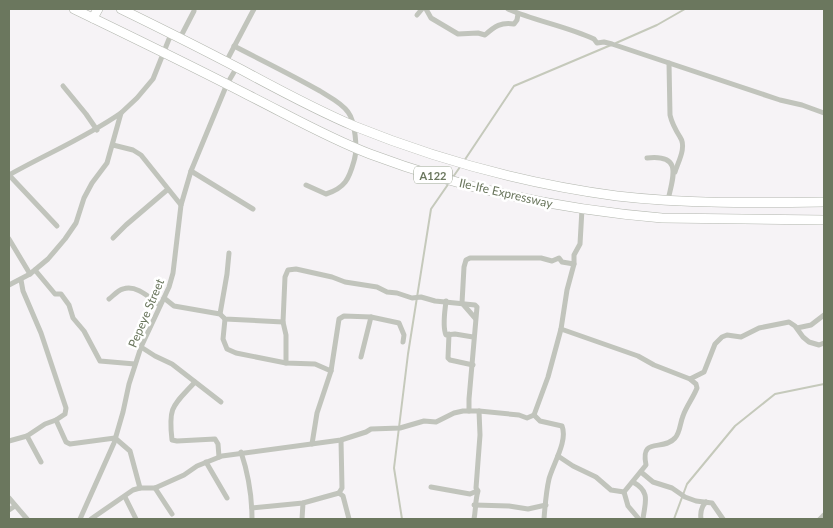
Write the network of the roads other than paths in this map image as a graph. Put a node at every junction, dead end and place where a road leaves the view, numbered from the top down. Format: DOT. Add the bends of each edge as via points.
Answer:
graph roads {
  1 [pos="74,9"];
  2 [pos="98,9"];
  3 [pos="121,9"];
  4 [pos="254,9"];
  5 [pos="422,9"];
  6 [pos="426,9"];
  7 [pos="508,9"];
  8 [pos="194,11"];
  9 [pos="518,14"];
  10 [pos="417,15"];
  11 [pos="94,18"];
  12 [pos="171,34"];
  13 [pos="180,38"];
  14 [pos="234,46"];
  15 [pos="165,52"];
  16 [pos="226,62"];
  17 [pos="669,63"];
  18 [pos="237,68"];
  19 [pos="227,84"];
  20 [pos="63,86"];
  21 [pos="121,113"];
  22 [pos="824,113"];
  23 [pos="352,125"];
  24 [pos="97,130"];
  25 [pos="113,145"];
  26 [pos="356,148"];
  27 [pos="647,158"];
  28 [pos="191,171"];
  29 [pos="674,172"];
  30 [pos="10,173"];
  31 [pos="306,185"];
  32 [pos="167,190"];
  33 [pos="665,200"];
  34 [pos="824,202"];
  35 [pos="181,205"];
  36 [pos="582,209"];
  37 [pos="253,210"];
  38 [pos="662,218"];
  39 [pos="824,220"];
  40 [pos="57,226"];
  41 [pos="113,238"];
  42 [pos="9,239"];
  43 [pos="229,253"];
  44 [pos="574,264"];
  45 [pos="35,270"];
  46 [pos="30,274"];
  47 [pos="21,280"];
  48 [pos="9,284"];
  49 [pos="164,298"];
  50 [pos="109,299"];
  51 [pos="446,301"];
  52 [pos="462,303"];
  53 [pos="160,305"];
  54 [pos="220,314"];
  55 [pos="824,315"];
  56 [pos="371,317"];
  57 [pos="475,318"];
  58 [pos="226,319"];
  59 [pos="283,322"];
  60 [pos="797,328"];
  61 [pos="561,329"];
  62 [pos="449,334"];
  63 [pos="473,337"];
  64 [pos="403,342"];
  65 [pos="824,343"];
  66 [pos="141,347"];
  67 [pos="361,357"];
  68 [pos="286,362"];
  69 [pos="135,364"];
  70 [pos="473,365"];
  71 [pos="331,372"];
  72 [pos="690,379"];
  73 [pos="194,382"];
  74 [pos="221,402"];
  75 [pos="470,411"];
  76 [pos="479,411"];
  77 [pos="534,415"];
  78 [pos="56,420"];
  79 [pos="27,436"];
  80 [pos="116,438"];
  81 [pos="341,440"];
  82 [pos="9,441"];
  83 [pos="312,444"];
  84 [pos="241,452"];
  85 [pos="558,456"];
  86 [pos="219,457"];
  87 [pos="42,462"];
  88 [pos="206,462"];
  89 [pos="640,472"];
  90 [pos="633,482"];
  91 [pos="431,487"];
  92 [pos="140,488"];
  93 [pos="155,488"];
  94 [pos="478,491"];
  95 [pos="624,492"];
  96 [pos="339,493"];
  97 [pos="125,497"];
  98 [pos="9,498"];
  99 [pos="227,498"];
  100 [pos="706,502"];
  101 [pos="303,503"];
  102 [pos="474,504"];
  103 [pos="546,505"];
  104 [pos="15,506"];
  105 [pos="252,508"];
  106 [pos="9,510"];
  107 [pos="172,514"];
  108 [pos="824,516"];
  109 [pos="82,518"];
  110 [pos="27,519"];
  111 [pos="91,519"];
  112 [pos="136,519"];
  113 [pos="252,519"];
  114 [pos="302,519"];
  115 [pos="349,519"];
  116 [pos="474,519"];
  117 [pos="544,519"];
  118 [pos="641,519"];
  119 [pos="701,519"];
  120 [pos="723,519"];
  121 [pos="820,519"];
  1 -- 11 [label="highway, Ile-Ife Expressway / A122"];
  2 -- 11 [label="highway"];
  3 -- 12 [label="highway, Ile-Ife Expressway / A122"];
  4 -- 14 [label="street"];
  5 -- 10 [label="street"];
  6 -- 9 [label="street" via="431,18 462,35 485,35 493,27 514,24"];
  7 -- 9 [label="street"];
  8 -- 13 [label="street"];
  9 -- 17 [label="street" via="558,25 597,43 604,42"];
  11 -- 15 [label="highway, Ile-Ife Expressway / A122"];
  12 -- 13 [label="highway, Ile-Ife Expressway / A122"];
  12 -- 15 [label="street"];
  13 -- 16 [label="highway, Ile-Ife Expressway / A122"];
  14 -- 16 [label="street"];
  14 -- 23 [label="street" via="300,79 340,104 349,112"];
  15 -- 19 [label="highway, Ile-Ife Expressway / A122"];
  15 -- 21 [label="street" via="153,79"];
  16 -- 18 [label="highway, Ile-Ife Expressway / A122"];
  17 -- 22 [label="street"];
  17 -- 29 [label="street" via="670,115 682,146"];
  18 -- 19 [label="street, Pepeye Street"];
  18 -- 23 [label="highway, Ile-Ife Expressway / A122"];
  19 -- 26 [label="highway, Ile-Ife Expressway / A122"];
  19 -- 28 [label="street, Pepeye Street"];
  20 -- 24 [label="street"];
  21 -- 24 [label="street"];
  21 -- 25 [label="street"];
  23 -- 26 [label="street"];
  23 -- 33 [label="highway, Ile-Ife Expressway / A122" via="456,161 517,177 617,196"];
  24 -- 30 [label="street"];
  25 -- 32 [label="street" via="141,155"];
  25 -- 45 [label="street" via="107,163 84,198 76,224"];
  26 -- 31 [label="street" via="353,166 338,191 326,194"];
  26 -- 36 [label="highway, Ile-Ife Expressway / A122" via="458,182"];
  27 -- 29 [label="street" via="664,160 673,166"];
  28 -- 35 [label="street, Pepeye Street"];
  28 -- 37 [label="street"];
  29 -- 33 [label="street"];
  30 -- 40 [label="street"];
  32 -- 35 [label="street"];
  32 -- 41 [label="street"];
  33 -- 34 [label="highway, Ile-Ife Expressway / A122"];
  33 -- 38 [label="highway"];
  35 -- 49 [label="street, Pepeye Street" via="173,273"];
  36 -- 38 [label="highway, Ile-Ife Expressway / A122"];
  36 -- 44 [label="street" via="580,244"];
  38 -- 39 [label="highway, Ile-Ife Expressway / A122"];
  42 -- 46 [label="street"];
  43 -- 54 [label="street"];
  44 -- 52 [label="street" via="558,258 552,261 541,258 470,258 464,267"];
  44 -- 61 [label="street"];
  45 -- 46 [label="street"];
  45 -- 69 [label="street" via="69,305 73,318 100,361"];
  46 -- 47 [label="street"];
  47 -- 48 [label="street"];
  47 -- 78 [label="street" via="66,408"];
  49 -- 53 [label="street, Pepeye Street"];
  49 -- 54 [label="street" via="174,306"];
  50 -- 53 [label="street" via="122,289 131,288 138,289"];
  51 -- 52 [label="street"];
  51 -- 59 [label="street" via="412,298 332,276 288,270"];
  51 -- 62 [label="street" via="444,332"];
  52 -- 57 [label="street"];
  52 -- 57 [label="street" via="476,306"];
  53 -- 66 [label="street, Pepeye Street"];
  54 -- 58 [label="street"];
  55 -- 60 [label="street" via="811,325"];
  56 -- 64 [label="street" via="399,323"];
  56 -- 67 [label="street"];
  56 -- 71 [label="street" via="344,316 340,319"];
  57 -- 63 [label="street"];
  58 -- 59 [label="street"];
  58 -- 68 [label="street" via="223,339 227,349"];
  59 -- 68 [label="street"];
  60 -- 65 [label="street" via="809,342"];
  60 -- 72 [label="street" via="789,322 759,328 741,337 722,337 715,344 704,372"];
  61 -- 72 [label="street" via="638,356"];
  61 -- 77 [label="street"];
  62 -- 63 [label="street"];
  62 -- 70 [label="street" via="448,358"];
  63 -- 70 [label="street"];
  66 -- 69 [label="street, Pepeye Street"];
  66 -- 73 [label="street" via="172,364"];
  68 -- 71 [label="street" via="315,364"];
  69 -- 80 [label="street, Pepeye Street"];
  70 -- 75 [label="street"];
  71 -- 83 [label="street" via="317,413"];
  72 -- 89 [label="street" via="697,388 682,416 677,436 673,441 648,448 646,465"];
  73 -- 74 [label="street"];
  73 -- 86 [label="street" via="174,404 170,416 172,440 215,439"];
  75 -- 76 [label="street"];
  75 -- 81 [label="street" via="454,413 436,422 371,429"];
  76 -- 77 [label="street" via="527,418"];
  76 -- 94 [label="street"];
  77 -- 85 [label="street" via="540,421 562,426 564,434"];
  78 -- 79 [label="street"];
  78 -- 80 [label="street" via="70,444"];
  79 -- 82 [label="street"];
  79 -- 87 [label="street"];
  80 -- 92 [label="street" via="130,451"];
  80 -- 109 [label="street, Pepeye Street"];
  81 -- 83 [label="street"];
  81 -- 96 [label="street" via="342,488"];
  83 -- 84 [label="street"];
  84 -- 86 [label="street"];
  84 -- 105 [label="street"];
  85 -- 95 [label="street" via="596,477 611,490"];
  85 -- 103 [label="street" via="550,476"];
  86 -- 88 [label="street"];
  88 -- 93 [label="street"];
  88 -- 99 [label="street"];
  89 -- 90 [label="street"];
  89 -- 100 [label="street" via="685,497"];
  90 -- 95 [label="street"];
  90 -- 118 [label="street" via="644,490 646,499"];
  91 -- 94 [label="street" via="470,494"];
  92 -- 93 [label="street"];
  92 -- 97 [label="street"];
  93 -- 107 [label="street"];
  94 -- 102 [label="street"];
  95 -- 118 [label="street" via="628,506"];
  96 -- 101 [label="street"];
  96 -- 115 [label="street" via="343,496"];
  97 -- 111 [label="street"];
  97 -- 112 [label="street"];
  98 -- 104 [label="street"];
  100 -- 119 [label="street" via="702,506"];
  100 -- 120 [label="street" via="716,506"];
  101 -- 105 [label="street"];
  101 -- 114 [label="street"];
  102 -- 103 [label="street" via="528,509"];
  102 -- 116 [label="street"];
  103 -- 117 [label="street"];
  104 -- 106 [label="street"];
  104 -- 110 [label="street"];
  105 -- 113 [label="street"];
  108 -- 121 [label="street"];
}
